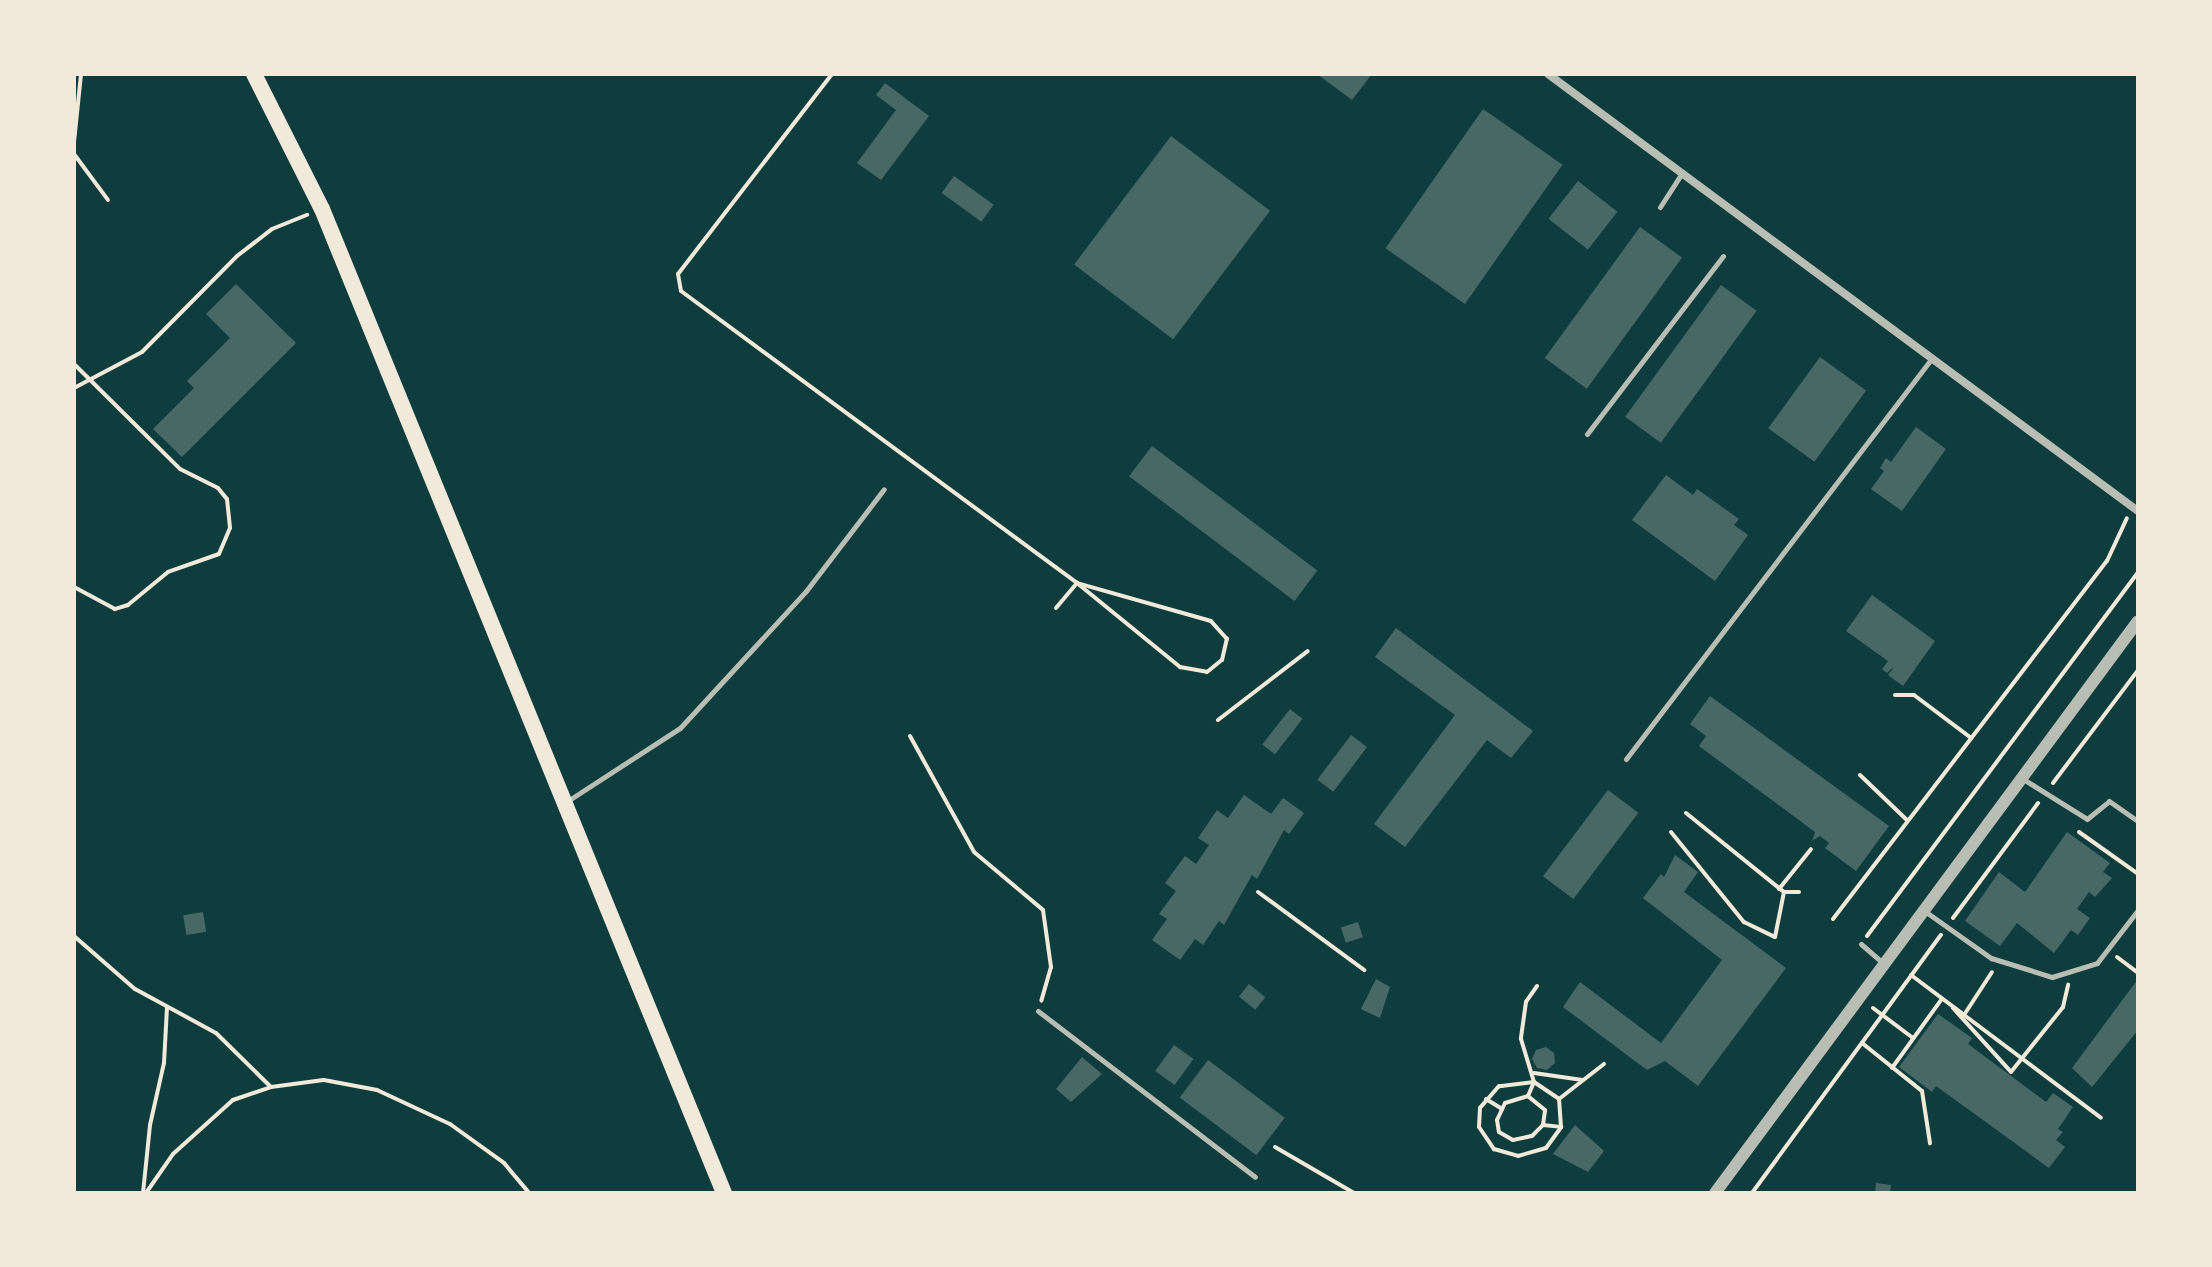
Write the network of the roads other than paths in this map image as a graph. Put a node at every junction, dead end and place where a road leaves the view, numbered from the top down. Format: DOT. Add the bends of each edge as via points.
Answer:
graph roads {
  1 [pos="254,74"];
  2 [pos="1548,74"];
  3 [pos="1682,173"];
  4 [pos="1660,207"];
  5 [pos="1723,256"];
  6 [pos="1933,358"];
  7 [pos="1587,434"];
  8 [pos="884,489"];
  9 [pos="2135,508"];
  10 [pos="2138,621"];
  11 [pos="1626,759"];
  12 [pos="2023,779"];
  13 [pos="564,803"];
  14 [pos="2138,821"];
  15 [pos="2138,910"];
  16 [pos="1925,912"];
  17 [pos="1861,944"];
  18 [pos="1885,965"];
  19 [pos="1038,1011"];
  20 [pos="1255,1177"];
  21 [pos="724,1193"];
  22 [pos="1715,1193"];
  1 -- 13 [label="main road" via="322,209"];
  2 -- 3 [label="street"];
  3 -- 4 [label="lane"];
  3 -- 6 [label="street"];
  5 -- 7 [label="lane"];
  6 -- 9 [label="street"];
  6 -- 11 [label="lane"];
  8 -- 13 [label="lane" via="806,591 680,728"];
  10 -- 12 [label="street"];
  12 -- 14 [label="lane" via="2087,819 2109,801"];
  12 -- 16 [label="street"];
  13 -- 21 [label="main road"];
  15 -- 16 [label="lane" via="2097,963 2052,977 1998,961"];
  16 -- 18 [label="street"];
  17 -- 18 [label="lane"];
  18 -- 22 [label="street"];
  19 -- 20 [label="lane"];
}
